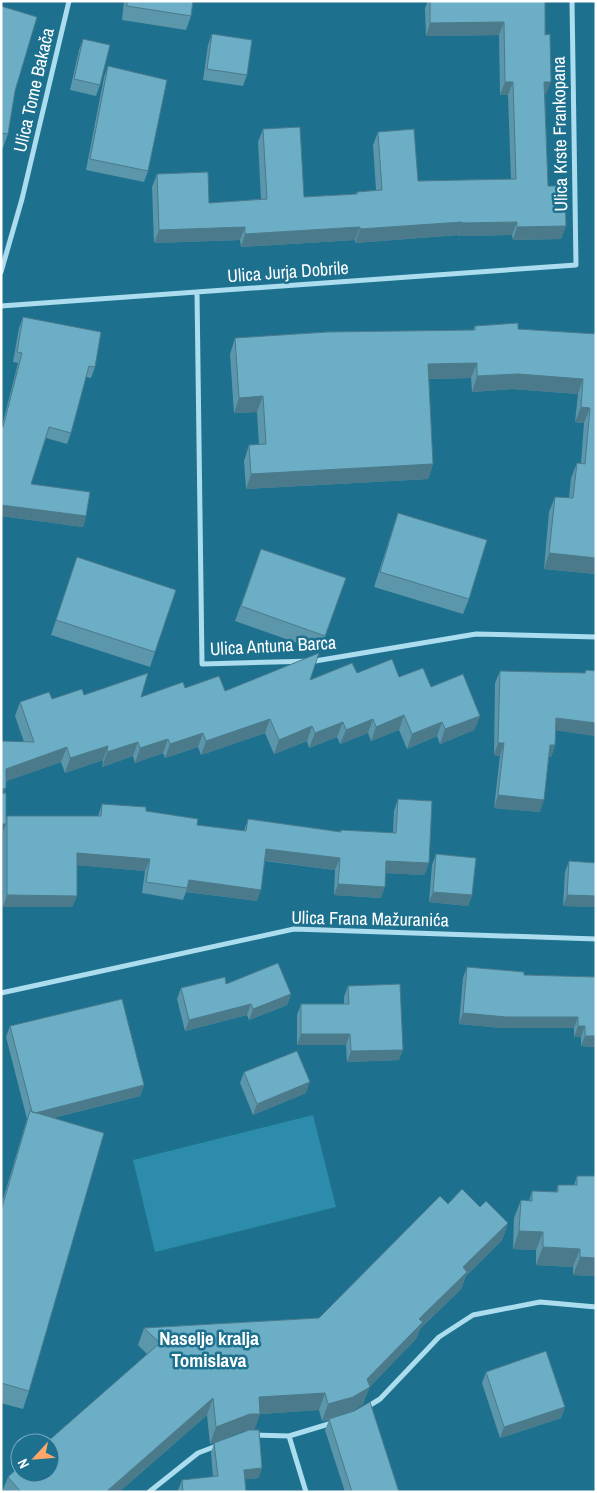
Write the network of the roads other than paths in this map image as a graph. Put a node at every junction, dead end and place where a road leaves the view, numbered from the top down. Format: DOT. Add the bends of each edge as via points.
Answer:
graph roads {
  1 [pos="69,1"];
  2 [pos="572,1"];
  3 [pos="576,266"];
  4 [pos="1,272"];
  5 [pos="197,292"];
  6 [pos="1,306"];
  7 [pos="596,637"];
  8 [pos="596,939"];
  9 [pos="1,993"];
  10 [pos="596,1307"];
  11 [pos="364,1408"];
  12 [pos="340,1420"];
  13 [pos="245,1435"];
  14 [pos="289,1436"];
  15 [pos="221,1444"];
  16 [pos="149,1492"];
  17 [pos="306,1492"];
  1 -- 4 [label="street, Ulica Tome Bakača" via="22,199"];
  2 -- 3 [label="street, Ulica Krste Frankopana"];
  3 -- 5 [label="street, Ulica Jurja Dobrile"];
  5 -- 6 [label="street, Ulica Jurja Dobrile"];
  5 -- 7 [label="street, Ulica Antuna Barca" via="202,664 315,661 476,634"];
  8 -- 9 [label="street, Ulica Frana Mažuranića" via="294,928"];
  10 -- 11 [label="street" via="540,1302 473,1316 439,1337 380,1399"];
  12 -- 14 [label="street"];
  13 -- 14 [label="street"];
  14 -- 17 [label="street"];
  15 -- 16 [label="street" via="198,1453"];
}
